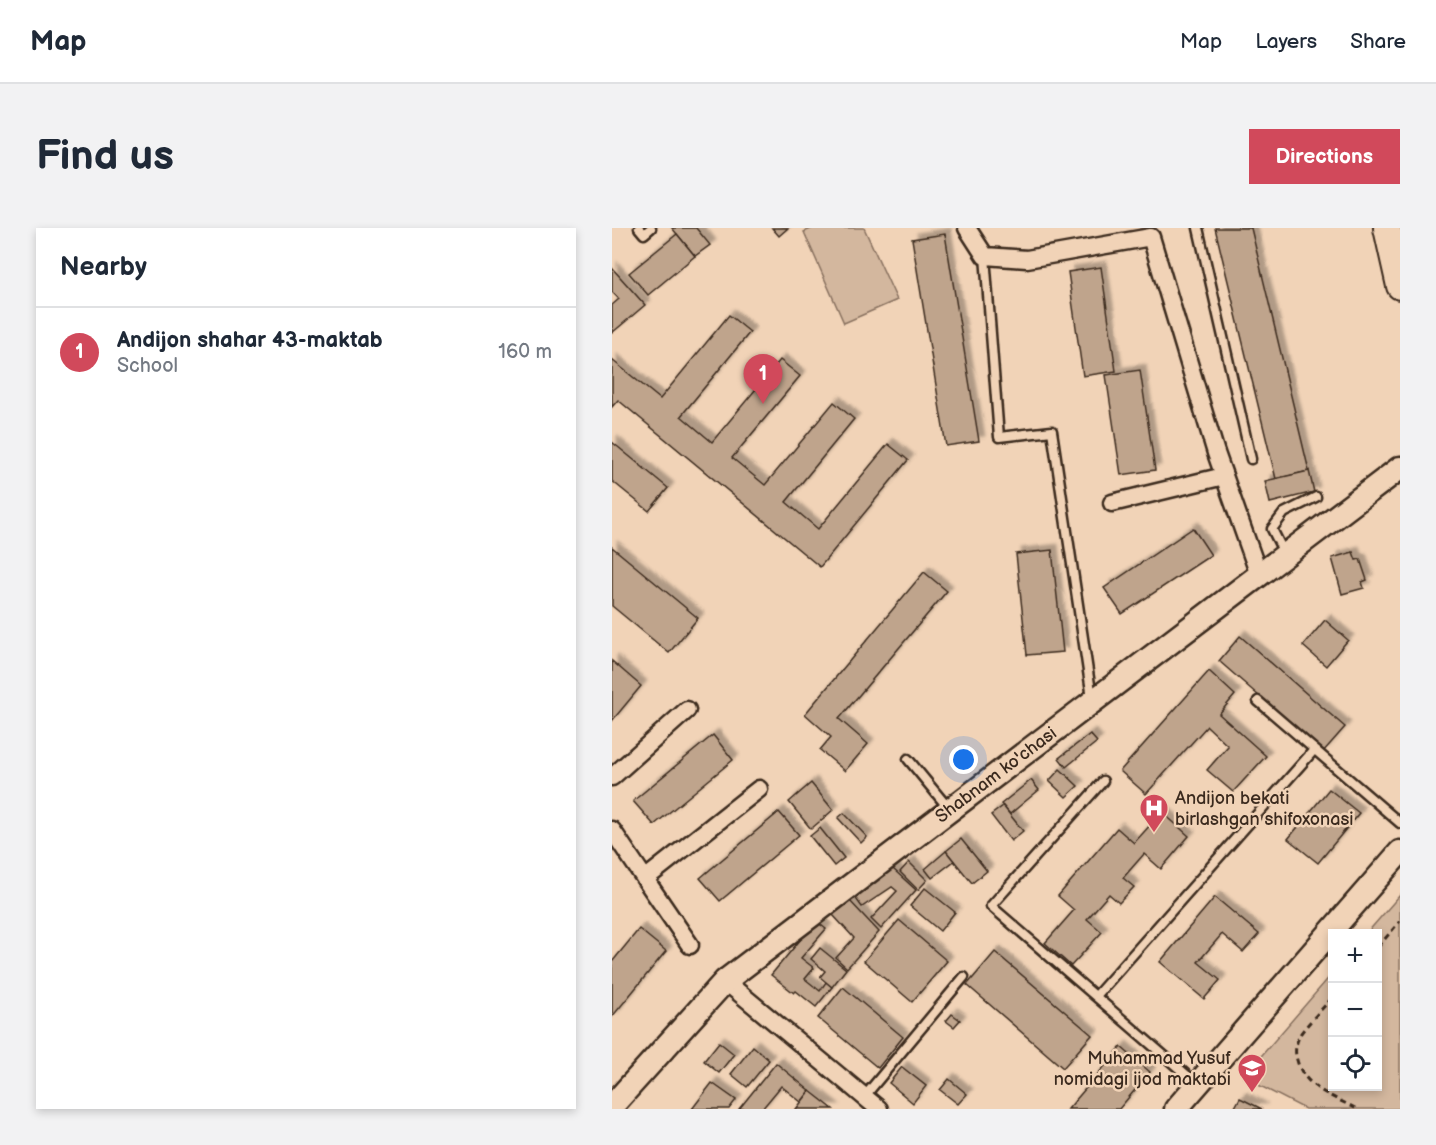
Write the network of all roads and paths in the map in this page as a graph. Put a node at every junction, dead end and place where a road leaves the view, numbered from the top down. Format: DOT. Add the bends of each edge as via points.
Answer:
graph roads {
  1 [pos="639,228"];
  2 [pos="651,228"];
  3 [pos="967,228"];
  4 [pos="1198,228"];
  5 [pos="1387,228"];
  6 [pos="985,255"];
  7 [pos="1400,286"];
  8 [pos="1251,459"];
  9 [pos="1400,468"];
  10 [pos="1224,476"];
  11 [pos="1316,497"];
  12 [pos="1112,503"];
  13 [pos="1285,555"];
  14 [pos="1259,575"];
  15 [pos="1093,701"];
  16 [pos="1258,701"];
  17 [pos="687,710"];
  18 [pos="1314,750"];
  19 [pos="908,759"];
  20 [pos="612,777"];
  21 [pos="1103,782"];
  22 [pos="759,789"];
  23 [pos="950,810"];
  24 [pos="1400,823"];
  25 [pos="612,830"];
  26 [pos="1400,852"];
  27 [pos="645,879"];
  28 [pos="1400,921"];
  29 [pos="1382,941"];
  30 [pos="690,945"];
  31 [pos="964,977"];
  32 [pos="725,981"];
  33 [pos="1096,996"];
  34 [pos="1328,1003"];
  35 [pos="1197,1084"];
  36 [pos="864,1097"];
  37 [pos="612,1106"];
  38 [pos="879,1109"];
  39 [pos="1176,1109"];
  40 [pos="1357,1109"];
  1 -- 2 [label="lane" via="644,234"];
  3 -- 6 [label="street"];
  4 -- 8 [label="lane"];
  5 -- 7 [label="main road"];
  6 -- 10 [label="street" via="1027,259 1151,237"];
  6 -- 15 [label="lane" via="999,437 1052,431"];
  9 -- 13 [label="street, Shabnam ko'chasi"];
  10 -- 12 [label="street"];
  10 -- 14 [label="street"];
  11 -- 13 [label="lane" via="1284,513 1272,529"];
  13 -- 14 [label="street, Shabnam ko'chasi"];
  14 -- 15 [label="street, Shabnam ko'chasi"];
  15 -- 23 [label="street, Shabnam ko'chasi"];
  16 -- 18 [label="lane"];
  17 -- 20 [label="street"];
  18 -- 24 [label="lane"];
  18 -- 33 [label="lane"];
  19 -- 23 [label="lane"];
  21 -- 33 [label="lane" via="991,906"];
  22 -- 27 [label="street"];
  23 -- 32 [label="street, Shabnam ko'chasi"];
  25 -- 27 [label="street"];
  26 -- 35 [label="street"];
  27 -- 30 [label="street"];
  28 -- 29 [label="path"];
  31 -- 36 [label="lane"];
  32 -- 36 [label="street"];
  32 -- 37 [label="street, Shabnam ko'chasi"];
  33 -- 35 [label="lane"];
  34 -- 40 [label="path" via="1301,1033 1295,1057 1306,1079"];
  35 -- 39 [label="street"];
  36 -- 38 [label="street"];
}
